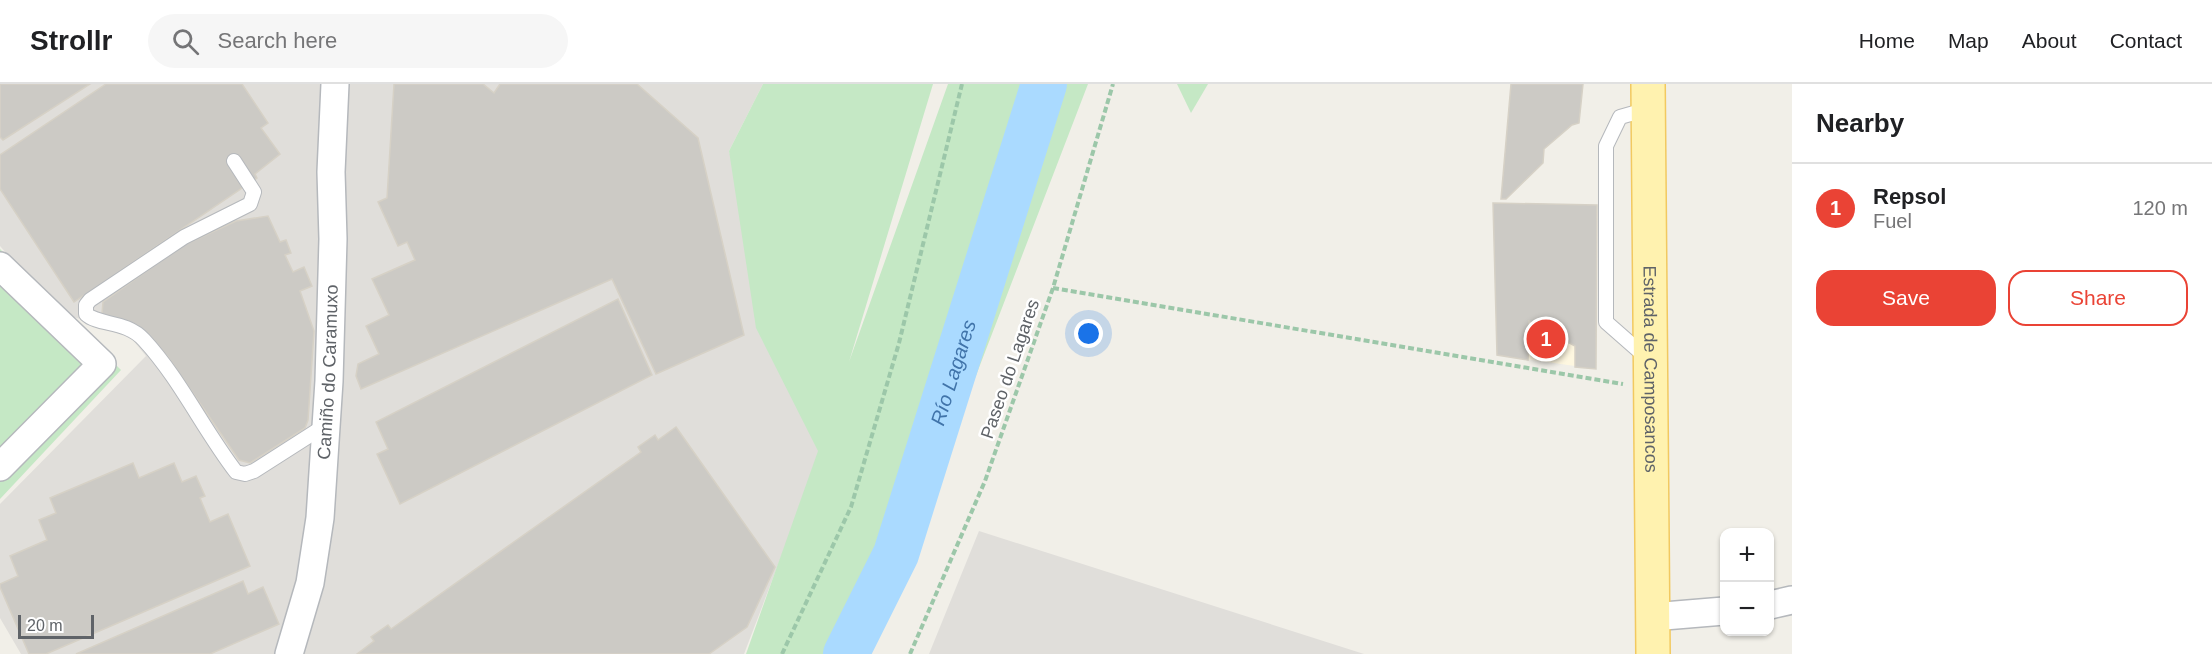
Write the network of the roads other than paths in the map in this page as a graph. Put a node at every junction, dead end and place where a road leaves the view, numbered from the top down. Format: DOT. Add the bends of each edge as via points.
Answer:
graph roads {
  1 [pos="335,84"];
  2 [pos="1648,96"];
  3 [pos="234,161"];
  4 [pos="0,266"];
  5 [pos="1649,374"];
  6 [pos="326,425"];
  7 [pos="0,467"];
  8 [pos="1792,600"];
  9 [pos="1774,604"];
  10 [pos="1720,611"];
  11 [pos="1652,617"];
  12 [pos="289,654"];
  13 [pos="1653,654"];
  1 -- 6 [label="street, Camiño do Caramuxo"];
  2 -- 5 [label="main road, Estrada de Camposancos"];
  2 -- 5 [label="lane" via="1620,117 1606,146 1606,322"];
  3 -- 6 [label="lane" via="254,192 250,204 184,237 90,300 85,311 91,318 119,324 143,339 236,472 254,471"];
  4 -- 7 [label="street" via="102,364"];
  5 -- 11 [label="main road, Estrada de Camposancos"];
  6 -- 12 [label="street, Camiño do Caramuxo" via="320,518 310,582"];
  8 -- 9 [label="street"];
  10 -- 11 [label="street"];
  11 -- 13 [label="main road, Estrada de Camposancos"];
}
